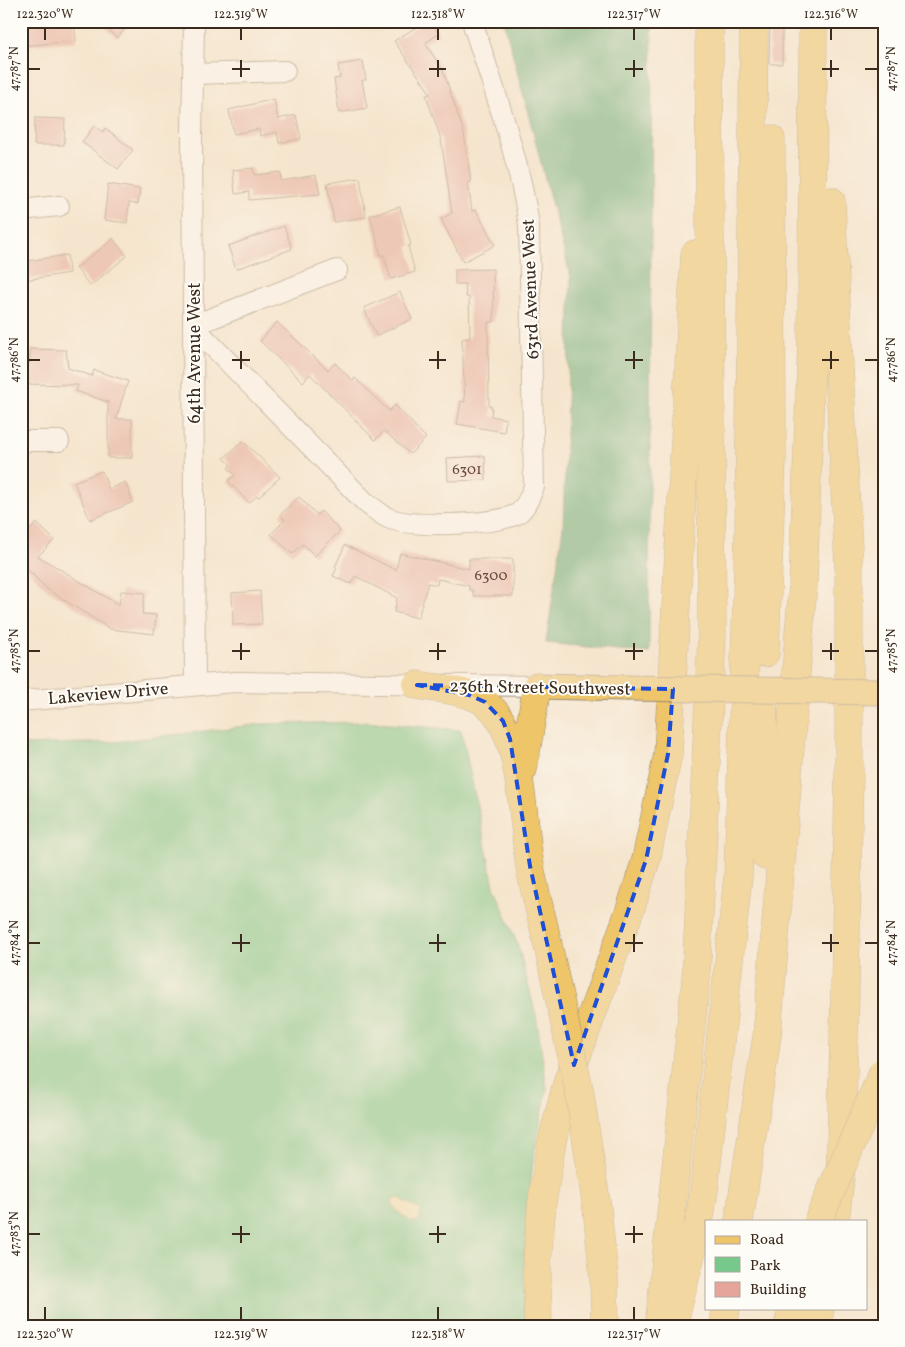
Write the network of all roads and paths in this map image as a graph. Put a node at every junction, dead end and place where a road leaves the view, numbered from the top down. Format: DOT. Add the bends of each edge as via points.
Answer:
graph roads {
  1 [pos="194,21"];
  2 [pos="472,21"];
  3 [pos="709,21"];
  4 [pos="754,21"];
  5 [pos="766,21"];
  6 [pos="813,21"];
  7 [pos="822,21"];
  8 [pos="285,70"];
  9 [pos="194,74"];
  10 [pos="710,113"];
  11 [pos="59,206"];
  12 [pos="21,210"];
  13 [pos="338,270"];
  14 [pos="194,326"];
  15 [pos="21,441"];
  16 [pos="59,441"];
  17 [pos="195,685"];
  18 [pos="417,685"];
  19 [pos="537,686"];
  20 [pos="881,692"];
  21 [pos="21,701"];
  22 [pos="520,791"];
  23 [pos="770,992"];
  24 [pos="884,1070"];
  25 [pos="739,1220"];
  26 [pos="818,1220"];
  27 [pos="835,1220"];
  28 [pos="726,1310"];
  29 [pos="792,1310"];
  30 [pos="820,1310"];
  31 [pos="538,1326"];
  32 [pos="605,1326"];
  33 [pos="659,1326"];
  34 [pos="673,1326"];
  35 [pos="724,1326"];
  36 [pos="788,1326"];
  37 [pos="816,1326"];
  1 -- 9 [label="street, 64th Avenue West"];
  2 -- 14 [label="street, 63rd Avenue West" via="526,207 531,254 534,444 534,487 528,501 516,514 475,524 428,524 388,518 365,502"];
  3 -- 10 [label="highway"];
  4 -- 34 [label="highway" via="749,534 738,876 704,1190"];
  5 -- 23 [label="highway" via="771,133 772,457 762,729"];
  6 -- 23 [label="highway" via="813,329 807,506"];
  7 -- 27 [label="highway" via="849,569 845,1020 840,1178"];
  8 -- 9 [label="street"];
  9 -- 14 [label="street, 64th Avenue West"];
  10 -- 31 [label="highway" via="692,280 668,754 646,860 568,1080 552,1142 542,1202 537,1263"];
  10 -- 33 [label="highway" via="712,636 696,979"];
  11 -- 12 [label="street"];
  13 -- 14 [label="street"];
  14 -- 17 [label="street, 64th Avenue West"];
  15 -- 16 [label="street"];
  17 -- 18 [label="street, 236th Street Southwest" via="235,682"];
  17 -- 21 [label="street, Lakeview Drive"];
  18 -- 19 [label="street, 236th Street Southwest"];
  18 -- 22 [label="highway" via="470,695 496,712 510,739"];
  19 -- 20 [label="main road, 236th Street Southwest, bridge"];
  19 -- 22 [label="highway"];
  22 -- 32 [label="highway, bridge" via="530,866 579,1089 597,1208"];
  23 -- 25 [label="highway" via="767,1036"];
  24 -- 26 [label="highway, bridge"];
  28 -- 35 [label="highway"];
  29 -- 36 [label="highway"];
  30 -- 37 [label="highway"];
}
